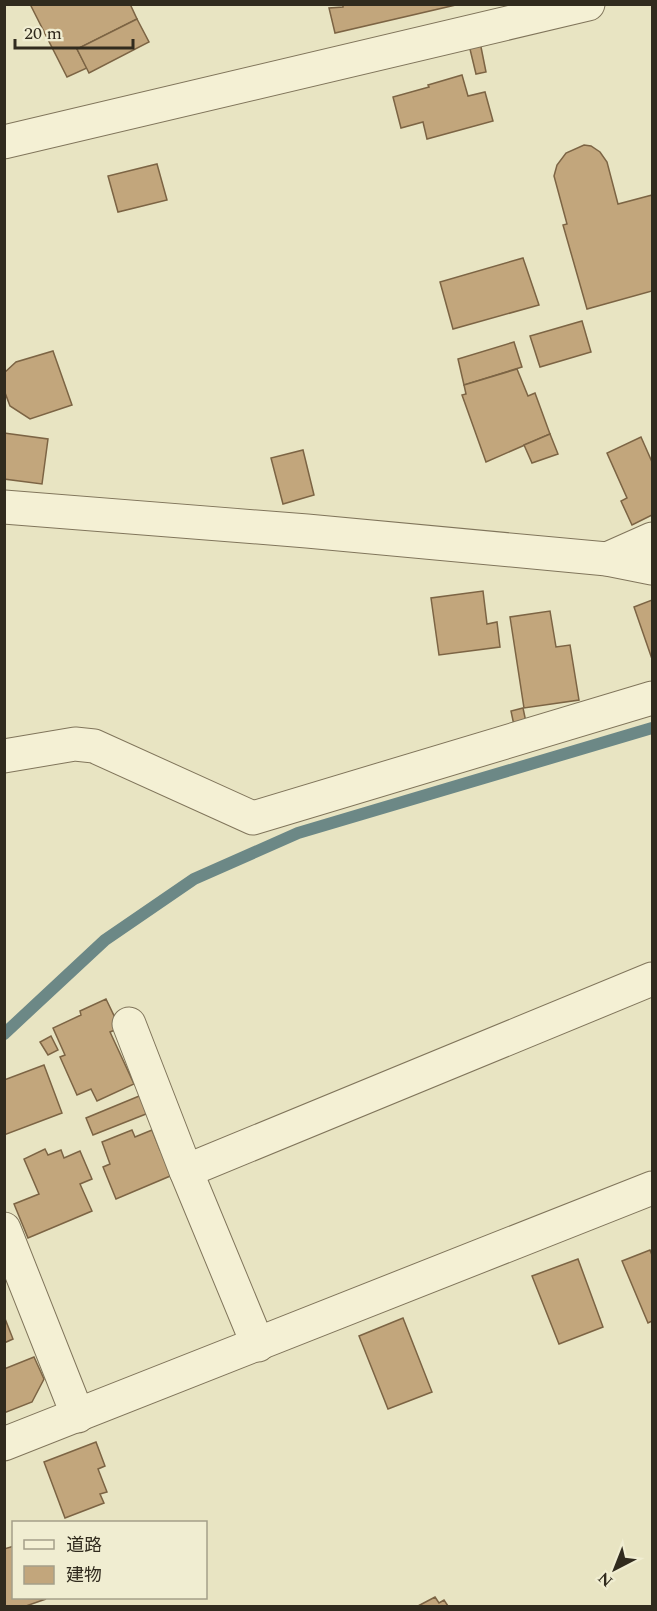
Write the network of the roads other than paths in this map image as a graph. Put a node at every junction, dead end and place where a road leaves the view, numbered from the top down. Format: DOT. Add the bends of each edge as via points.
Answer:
graph roads {
  1 [pos="588,4"];
  2 [pos="4,142"];
  3 [pos="4,507"];
  4 [pos="652,539"];
  5 [pos="607,559"];
  6 [pos="652,568"];
  7 [pos="652,698"];
  8 [pos="4,756"];
  9 [pos="652,979"];
  10 [pos="129,1024"];
  11 [pos="186,1171"];
  12 [pos="652,1188"];
  13 [pos="4,1229"];
  14 [pos="258,1345"];
  15 [pos="78,1416"];
  16 [pos="4,1444"];
  1 -- 2 [label="street"];
  3 -- 5 [label="street"];
  4 -- 5 [label="street"];
  5 -- 6 [label="street"];
  7 -- 8 [label="street" via="253,818 94,746 75,744"];
  9 -- 11 [label="street"];
  10 -- 11 [label="street"];
  11 -- 14 [label="street"];
  12 -- 14 [label="street"];
  13 -- 15 [label="street"];
  14 -- 15 [label="street"];
  15 -- 16 [label="street"];
}
